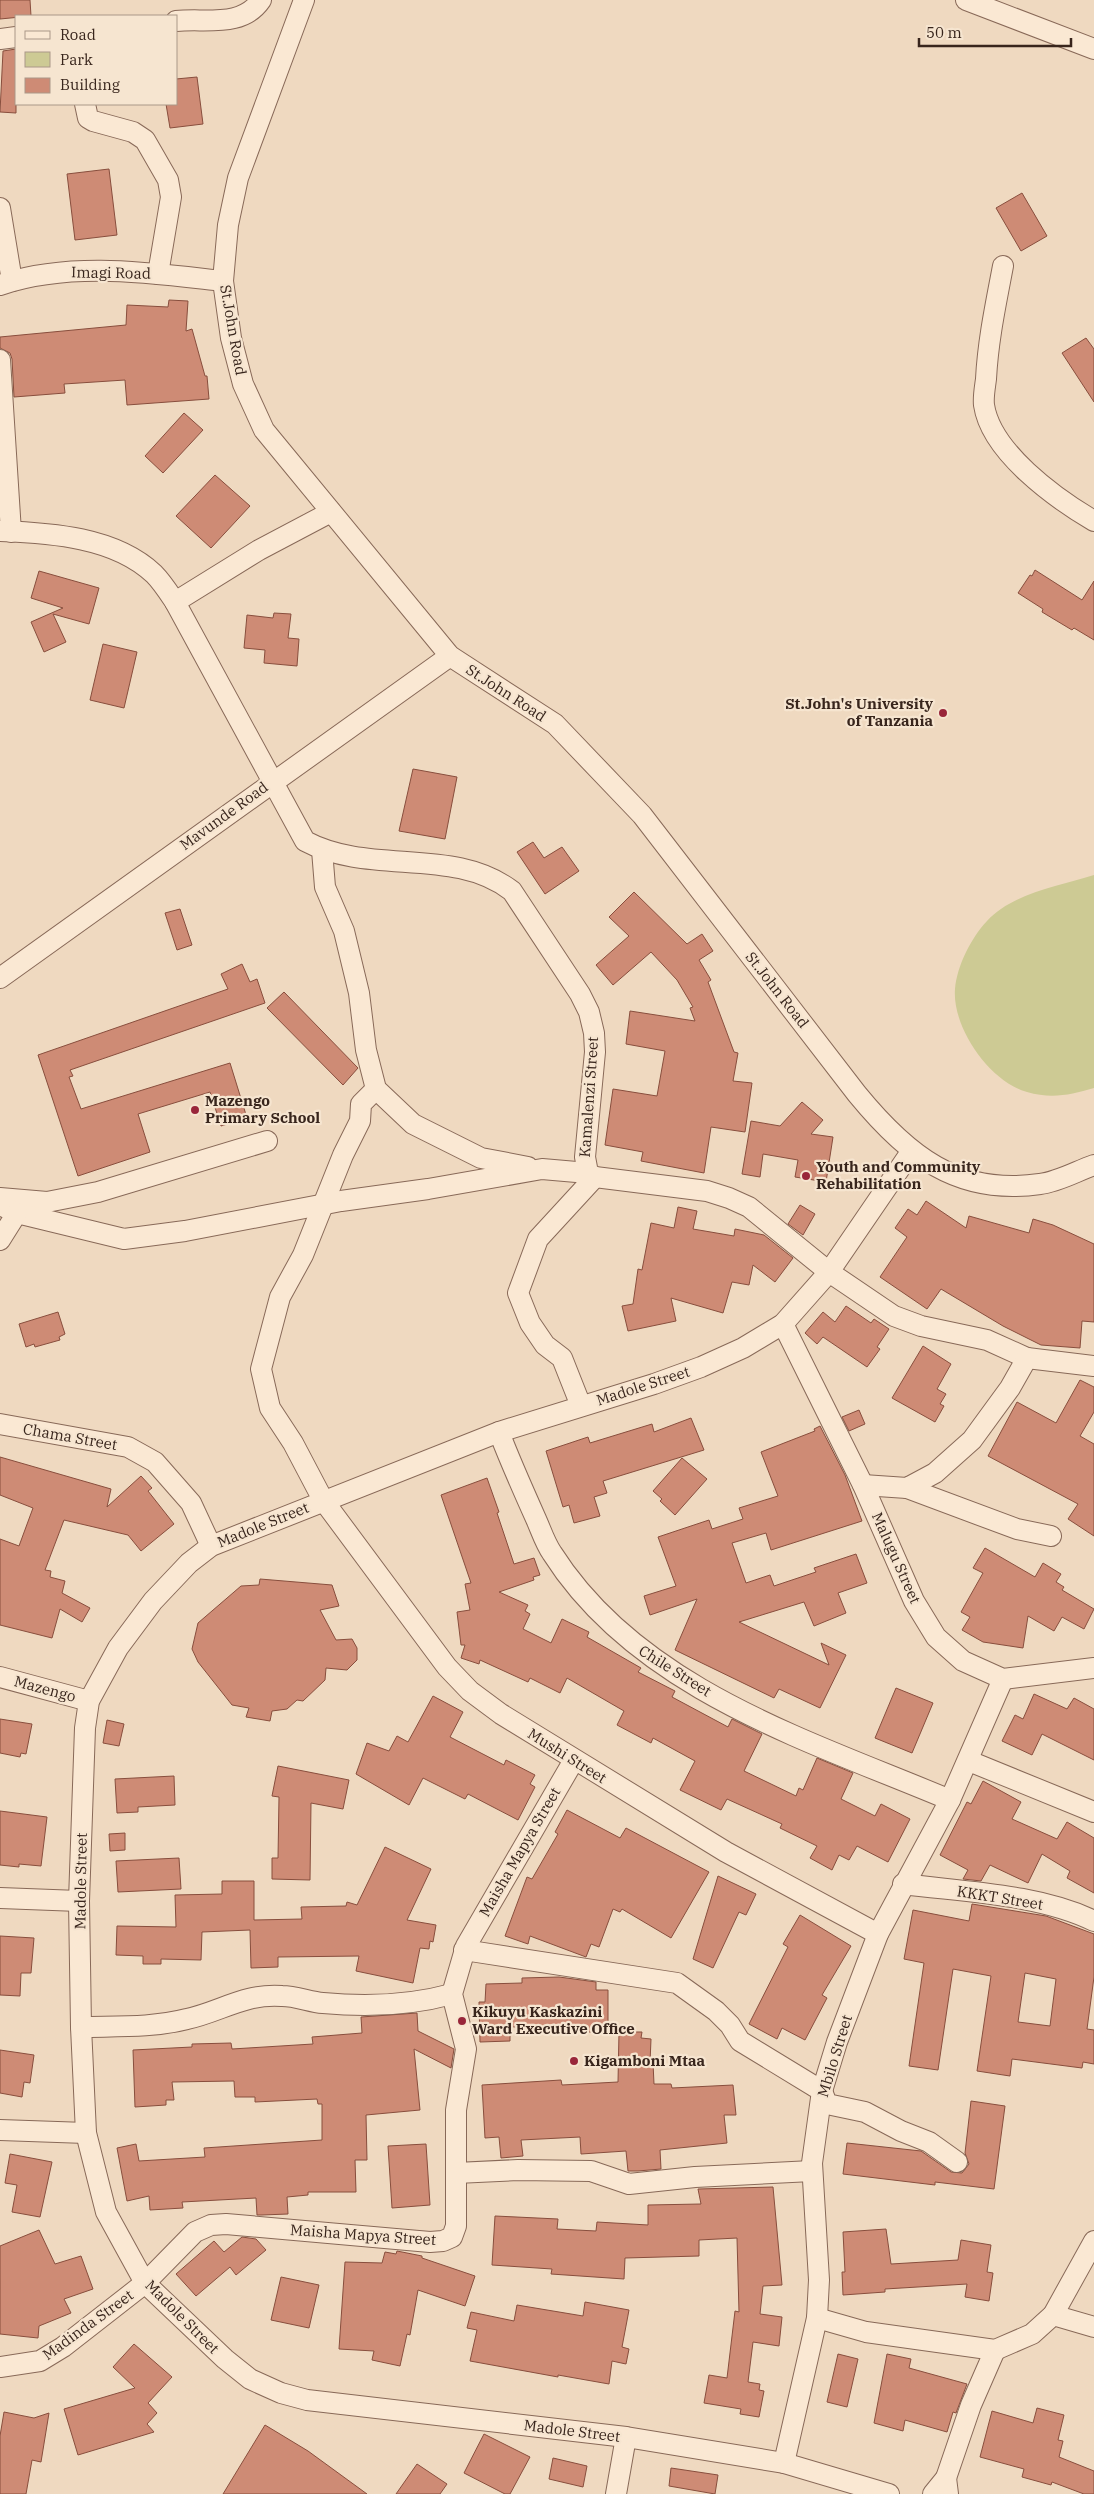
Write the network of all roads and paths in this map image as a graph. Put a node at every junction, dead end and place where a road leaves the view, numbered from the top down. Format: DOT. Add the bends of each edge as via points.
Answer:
graph roads {
  1 [pos="261,0"];
  2 [pos="304,0"];
  3 [pos="966,0"];
  4 [pos="178,21"];
  5 [pos="15,38"];
  6 [pos="0,39"];
  7 [pos="1094,49"];
  8 [pos="85,105"];
  9 [pos="0,208"];
  10 [pos="1003,266"];
  11 [pos="158,274"];
  12 [pos="223,281"];
  13 [pos="6,283"];
  14 [pos="0,360"];
  15 [pos="331,512"];
  16 [pos="1094,521"];
  17 [pos="5,532"];
  18 [pos="175,602"];
  19 [pos="450,656"];
  20 [pos="274,780"];
  21 [pos="322,850"];
  22 [pos="0,978"];
  23 [pos="376,1089"];
  24 [pos="267,1141"];
  25 [pos="911,1152"];
  26 [pos="1094,1165"];
  27 [pos="542,1169"];
  28 [pos="591,1175"];
  29 [pos="0,1198"];
  30 [pos="323,1204"];
  31 [pos="8,1209"];
  32 [pos="0,1240"];
  33 [pos="829,1272"];
  34 [pos="784,1324"];
  35 [pos="1027,1358"];
  36 [pos="1094,1366"];
  37 [pos="581,1406"];
  38 [pos="0,1424"];
  39 [pos="499,1432"];
  40 [pos="864,1485"];
  41 [pos="907,1488"];
  42 [pos="323,1500"];
  43 [pos="1051,1536"];
  44 [pos="211,1546"];
  45 [pos="1094,1668"];
  46 [pos="0,1677"];
  47 [pos="1002,1679"];
  48 [pos="89,1701"];
  49 [pos="574,1760"];
  50 [pos="969,1761"];
  51 [pos="950,1800"];
  52 [pos="1094,1812"];
  53 [pos="903,1884"];
  54 [pos="0,1898"];
  55 [pos="79,1901"];
  56 [pos="1094,1921"];
  57 [pos="878,1934"];
  58 [pos="464,1950"];
  59 [pos="452,1994"];
  60 [pos="81,2027"];
  61 [pos="822,2091"];
  62 [pos="0,2130"];
  63 [pos="86,2133"];
  64 [pos="957,2162"];
  65 [pos="812,2171"];
  66 [pos="456,2173"];
  67 [pos="1094,2240"];
  68 [pos="145,2283"];
  69 [pos="1053,2315"];
  70 [pos="817,2318"];
  71 [pos="1094,2327"];
  72 [pos="995,2350"];
  73 [pos="0,2367"];
  74 [pos="626,2437"];
  75 [pos="784,2463"];
  76 [pos="947,2486"];
  77 [pos="616,2494"];
  78 [pos="889,2494"];
  79 [pos="933,2494"];
  1 -- 4 [label="street" via="255,10 232,20"];
  2 -- 12 [label="street, St.John Road" via="238,178 228,225"];
  3 -- 7 [label="street"];
  5 -- 6 [label="street"];
  8 -- 11 [label="street" via="88,118 93,121 133,132 145,140 168,180 170,197"];
  9 -- 13 [label="street"];
  10 -- 16 [label="street" via="987,348 984,395 994,435 1023,468"];
  11 -- 12 [label="street, Imagi Road"];
  11 -- 13 [label="street, Imagi Road" via="55,272"];
  12 -- 15 [label="street, St.John Road" via="231,338 243,384 260,422"];
  14 -- 17 [label="street"];
  15 -- 18 [label="street" via="259,550"];
  15 -- 19 [label="street, St.John Road"];
  17 -- 18 [label="street, Kamalenzi Street" via="63,536 120,552 154,574"];
  18 -- 20 [label="street, Kamalenzi Street"];
  19 -- 20 [label="street, Mavunde Road"];
  19 -- 25 [label="street, St.John Road" via="555,724 642,815 857,1094"];
  20 -- 21 [label="street, Kamalenzi Street" via="306,841"];
  20 -- 22 [label="street, Mavunde Road"];
  21 -- 23 [label="street" via="325,887 344,931"];
  21 -- 28 [label="street, Kamalenzi Street" via="343,856 478,872 512,891 589,1012 595,1052 585,1157"];
  23 -- 27 [label="street" via="413,1124 480,1158"];
  23 -- 30 [label="street, Mushi Street" via="360,1104 360,1121"];
  24 -- 29 [label="street" via="98,1192 47,1202"];
  25 -- 26 [label="street, St.John Road" via="945,1171 987,1186 1042,1184"];
  25 -- 33 [label="street, Madole Street"];
  27 -- 28 [label="street"];
  27 -- 30 [label="street"];
  28 -- 33 [label="street, Kamalenzi Street" via="707,1191 729,1198 749,1207"];
  28 -- 37 [label="street" via="538,1239 518,1293 540,1338 562,1358"];
  30 -- 31 [label="street" via="185,1231 124,1239"];
  30 -- 42 [label="street, Mushi Street" via="303,1255 280,1297 262,1369 270,1408"];
  31 -- 32 [label="street"];
  33 -- 34 [label="street, Madole Street"];
  33 -- 35 [label="street, Kamalenzi Street" via="894,1316 928,1328 987,1340"];
  34 -- 37 [label="street, Madole Street" via="744,1348 701,1367"];
  34 -- 40 [label="street, Malugu Street"];
  35 -- 36 [label="street, Kamalenzi Street"];
  35 -- 41 [label="street" via="1010,1388 972,1440 935,1473"];
  37 -- 39 [label="street, Madole Street"];
  38 -- 44 [label="street, Chama Street" via="128,1447 155,1462 191,1503"];
  39 -- 42 [label="street, Madole Street"];
  39 -- 51 [label="street, Chile Street" via="551,1552 586,1600 635,1645 694,1685 742,1710"];
  40 -- 41 [label="street"];
  40 -- 47 [label="street, Malugu Street" via="914,1601 936,1637 963,1660"];
  41 -- 43 [label="street" via="1017,1529"];
  42 -- 44 [label="street, Madole Street"];
  42 -- 49 [label="street, Mushi Street" via="447,1667 470,1691 500,1714"];
  44 -- 48 [label="street, Madole Street" via="189,1563 153,1601 118,1648"];
  45 -- 47 [label="street"];
  46 -- 48 [label="street, Mazengo"];
  47 -- 50 [label="street, Mbilo Street"];
  48 -- 55 [label="street, Madole Street" via="85,1728"];
  49 -- 57 [label="street, Mushi Street" via="726,1852"];
  49 -- 58 [label="street, Maisha Mapya Street"];
  50 -- 51 [label="street, Mbilo Street"];
  50 -- 52 [label="street"];
  51 -- 53 [label="street, Mbilo Street"];
  53 -- 56 [label="street, KKKT Street" via="1018,1899 1070,1911"];
  53 -- 57 [label="street, Mbilo Street"];
  54 -- 55 [label="street"];
  55 -- 60 [label="street, Madole Street"];
  57 -- 61 [label="street, Mbilo Street"];
  58 -- 59 [label="street, Maisha Mapya Street"];
  58 -- 61 [label="street" via="677,1983 716,2011 740,2041"];
  59 -- 60 [label="street" via="431,2000 362,2004 322,2003 282,1996 236,2001 189,2019 151,2026"];
  59 -- 66 [label="street, Maisha Mapya Street" via="466,2049 456,2110"];
  60 -- 63 [label="street, Madole Street"];
  61 -- 64 [label="street" via="827,2104 865,2112 929,2142"];
  61 -- 65 [label="street, Mbilo Street"];
  62 -- 63 [label="street"];
  63 -- 68 [label="street, Madole Street" via="106,2212"];
  65 -- 66 [label="street" via="629,2184 591,2171"];
  65 -- 70 [label="street, Mbilo Street" via="819,2280"];
  66 -- 68 [label="street, Maisha Mapya Street" via="456,2226 452,2237 443,2241 226,2224 211,2226 195,2232"];
  67 -- 69 [label="street"];
  68 -- 73 [label="street, Madinda Street" via="64,2347 40,2361"];
  68 -- 74 [label="street, Madole Street" via="250,2379 281,2393 307,2400"];
  69 -- 71 [label="street"];
  69 -- 72 [label="street" via="1032,2334"];
  70 -- 72 [label="street" via="866,2332"];
  70 -- 75 [label="street, Mbilo Street"];
  72 -- 76 [label="street" via="971,2405"];
  74 -- 75 [label="street, Madole Street"];
  74 -- 77 [label="street"];
  75 -- 78 [label="street, Madole Street"];
  76 -- 79 [label="street"];
}
